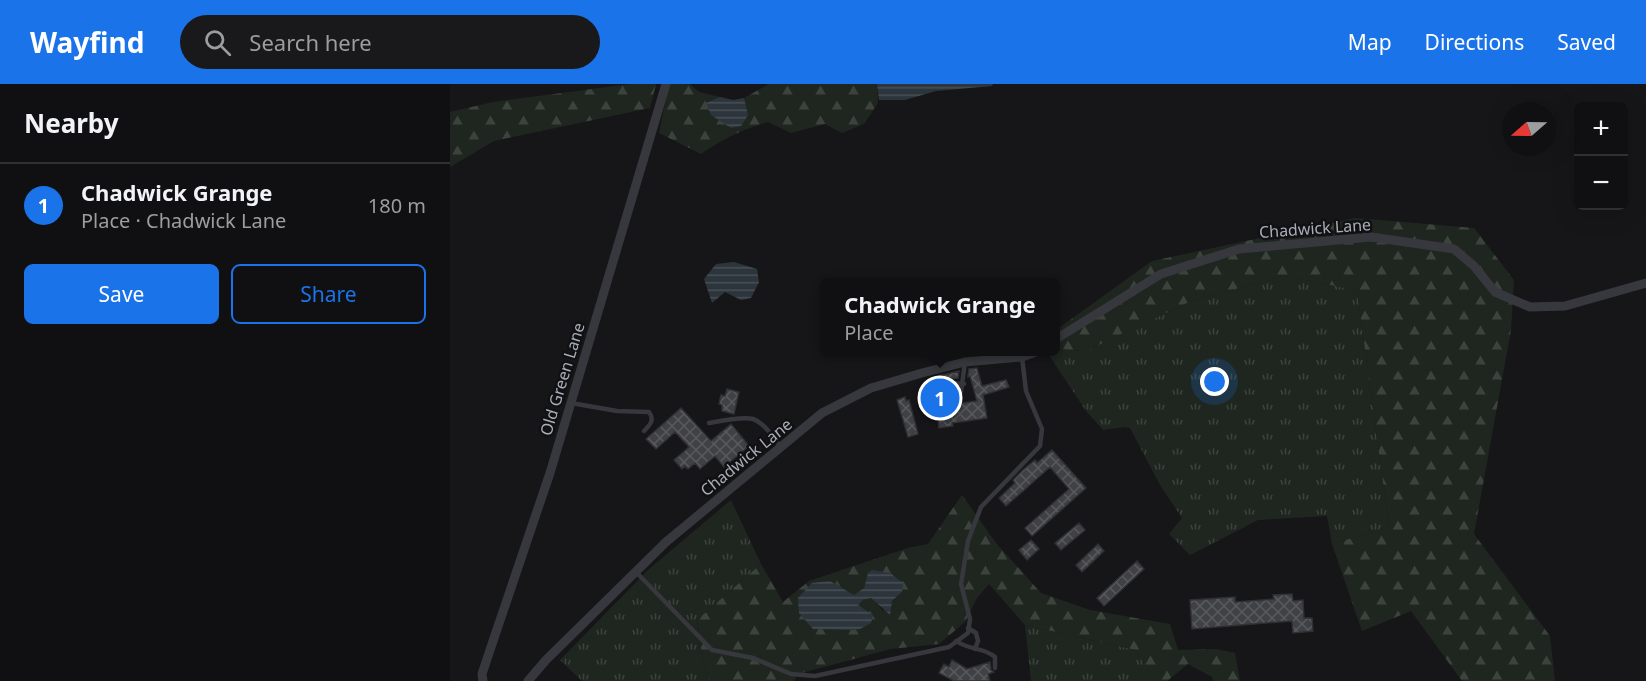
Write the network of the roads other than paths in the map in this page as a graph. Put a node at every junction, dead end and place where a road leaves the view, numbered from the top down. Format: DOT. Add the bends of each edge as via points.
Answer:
graph roads {
  1 [pos="666,84"];
  2 [pos="1646,283"];
  3 [pos="1060,337"];
  4 [pos="1022,357"];
  5 [pos="965,362"];
  6 [pos="964,384"];
  7 [pos="571,403"];
  8 [pos="709,423"];
  9 [pos="644,431"];
  10 [pos="781,447"];
  11 [pos="636,572"];
  12 [pos="968,628"];
  13 [pos="956,641"];
  14 [pos="975,649"];
  15 [pos="996,668"];
  16 [pos="483,681"];
  17 [pos="528,681"];
  1 -- 7 [label="street, Old Green Lane"];
  2 -- 3 [label="street, Chadwick Lane" via="1565,306 1530,307 1495,292 1454,249 1371,237 1239,249 1161,274"];
  4 -- 5 [label="street, Chadwick Lane"];
  4 -- 12 [label="lane" via="1026,391 1042,429 1040,446 981,507 968,541 961,584 970,619"];
  5 -- 6 [label="lane"];
  5 -- 10 [label="street, Chadwick Lane" via="871,388 822,413"];
  7 -- 9 [label="lane" via="649,412 652,422"];
  7 -- 16 [label="street, Old Green Lane" via="482,674"];
  8 -- 10 [label="lane" via="753,419"];
  10 -- 11 [label="street, Chadwick Lane" via="666,542"];
  11 -- 13 [label="lane" via="712,650 753,658 791,674 816,676 949,647"];
  11 -- 17 [label="street, Chadwick Lane"];
  12 -- 13 [label="lane" via="968,633"];
  12 -- 14 [label="lane" via="976,633"];
  13 -- 14 [label="lane"];
  14 -- 15 [label="lane" via="989,651 996,657"];
}
